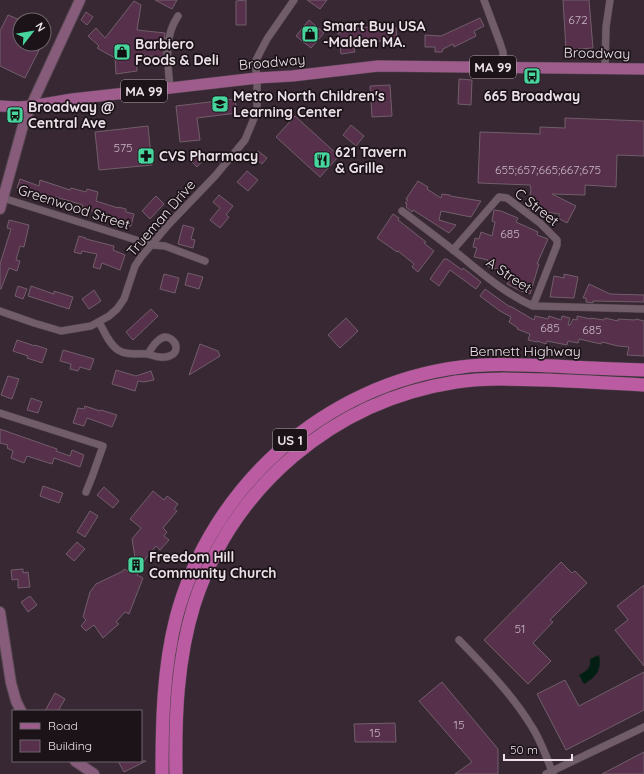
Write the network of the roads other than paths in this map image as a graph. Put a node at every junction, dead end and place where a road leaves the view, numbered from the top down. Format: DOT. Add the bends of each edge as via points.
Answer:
graph roads {
  1 [pos="80,0"];
  2 [pos="294,0"];
  3 [pos="484,0"];
  4 [pos="610,0"];
  5 [pos="178,16"];
  6 [pos="504,67"];
  7 [pos="605,68"];
  8 [pos="644,69"];
  9 [pos="257,78"];
  10 [pos="170,88"];
  11 [pos="0,106"];
  12 [pos="31,106"];
  13 [pos="3,198"];
  14 [pos="0,208"];
  15 [pos="402,211"];
  16 [pos="152,245"];
  17 [pos="453,250"];
  18 [pos="205,261"];
  19 [pos="533,306"];
  20 [pos="644,309"];
  21 [pos="0,311"];
  22 [pos="99,322"];
  23 [pos="148,354"];
  24 [pos="644,370"];
  25 [pos="644,385"];
  26 [pos="0,413"];
  27 [pos="86,492"];
  28 [pos="0,612"];
  29 [pos="459,640"];
  30 [pos="20,710"];
  31 [pos="644,727"];
  32 [pos="76,762"];
  33 [pos="550,773"];
  34 [pos="94,774"];
  35 [pos="162,774"];
  36 [pos="176,774"];
  1 -- 12 [label="street"];
  2 -- 9 [label="street, Trueman Drive" via="267,39 255,62"];
  3 -- 6 [label="street" via="503,52"];
  4 -- 7 [label="street" via="606,27"];
  5 -- 10 [label="street" via="168,46"];
  6 -- 7 [label="main road, Broadway / MA 99"];
  6 -- 9 [label="main road, Broadway / MA 99" via="378,66"];
  7 -- 8 [label="main road, Broadway / MA 99"];
  9 -- 10 [label="main road, Broadway / MA 99"];
  9 -- 16 [label="street, Trueman Drive" via="256,112 245,140"];
  10 -- 12 [label="main road, Broadway / MA 99"];
  11 -- 12 [label="main road, Broadway / MA 99"];
  12 -- 13 [label="street" via="24,122"];
  13 -- 14 [label="street"];
  13 -- 16 [label="street, Greenwood Street"];
  15 -- 17 [label="street, A Street"];
  16 -- 18 [label="street, Greenwood Street" via="165,246"];
  16 -- 22 [label="street, Trueman Drive" via="135,266 124,298 117,309"];
  17 -- 19 [label="street, A Street" via="502,288"];
  17 -- 19 [label="street, C Street" via="499,197 507,198 540,222 557,240"];
  19 -- 20 [label="street, A Street"];
  21 -- 22 [label="street, Trueman Drive" via="61,331 91,326"];
  22 -- 23 [label="street" via="106,336 118,350 132,354"];
  24 -- 35 [label="highway, Bennett Highway / US 1" via="494,365 460,367 428,373 385,386 350,402 316,421 280,448 256,472 225,511 207,540 186,586 172,635 167,668"];
  25 -- 36 [label="highway, Bennett Highway / US 1" via="490,379 441,385 398,396 347,418 293,456 269,479 238,517 215,555 200,590 190,621 181,670"];
  26 -- 27 [label="street" via="104,446"];
  28 -- 30 [label="street" via="11,683"];
  29 -- 33 [label="street" via="503,687 525,717 539,740"];
  31 -- 33 [label="street"];
  32 -- 34 [label="street"];
}
